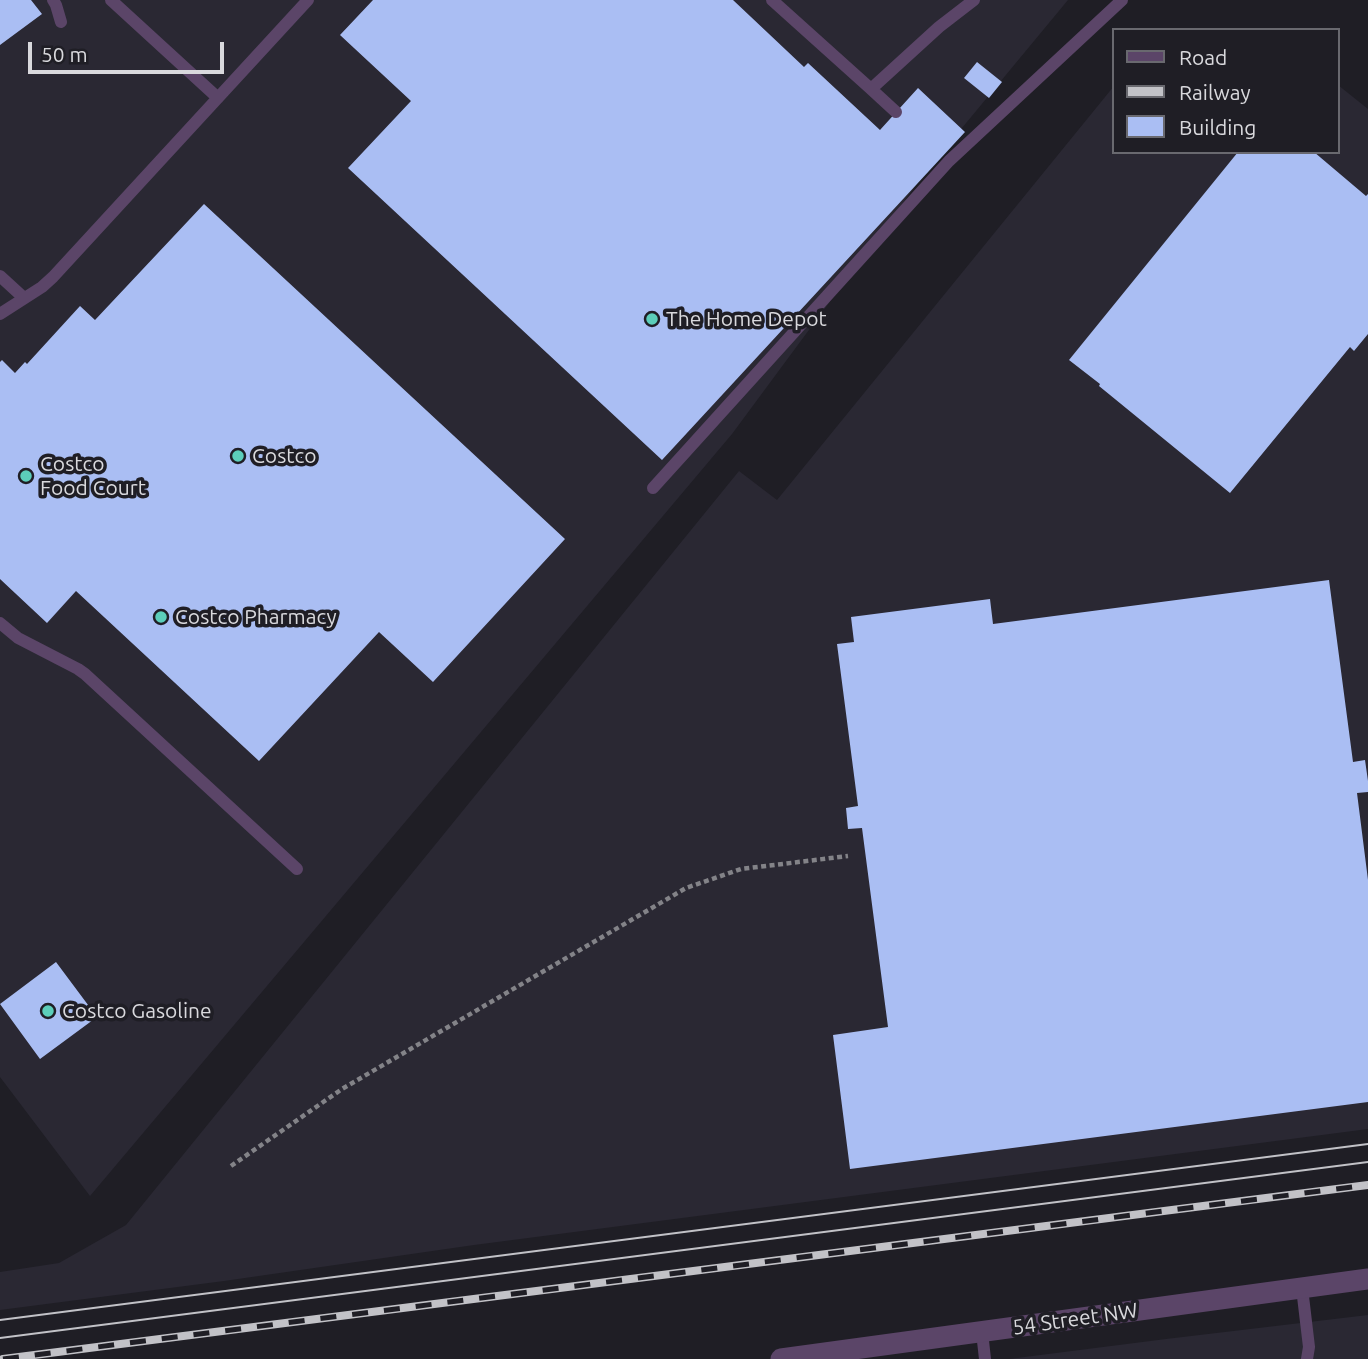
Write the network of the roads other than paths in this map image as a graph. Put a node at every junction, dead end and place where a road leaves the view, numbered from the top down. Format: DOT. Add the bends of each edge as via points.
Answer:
graph roads {
  1 [pos="53,0"];
  2 [pos="111,0"];
  3 [pos="308,0"];
  4 [pos="772,0"];
  5 [pos="974,0"];
  6 [pos="1122,0"];
  7 [pos="61,22"];
  8 [pos="872,89"];
  9 [pos="218,98"];
  10 [pos="897,112"];
  11 [pos="0,276"];
  12 [pos="24,298"];
  13 [pos="0,314"];
  14 [pos="653,488"];
  15 [pos="0,623"];
  16 [pos="298,869"];
  17 [pos="1368,1279"];
  18 [pos="1302,1287"];
  19 [pos="982,1332"];
  20 [pos="781,1359"];
  21 [pos="985,1359"];
  22 [pos="1307,1359"];
  1 -- 7 [label="lane"];
  2 -- 9 [label="lane"];
  3 -- 9 [label="lane"];
  4 -- 8 [label="lane"];
  5 -- 8 [label="lane"];
  6 -- 14 [label="lane" via="946,158"];
  8 -- 10 [label="lane"];
  9 -- 12 [label="lane" via="53,277"];
  11 -- 12 [label="lane"];
  12 -- 13 [label="lane"];
  15 -- 16 [label="lane" via="18,638 78,668"];
  17 -- 18 [label="street, 54 Street NW"];
  18 -- 19 [label="street, 54 Street NW"];
  18 -- 22 [label="lane" via="1310,1348"];
  19 -- 20 [label="street, 54 Street NW"];
  19 -- 21 [label="lane"];
}
